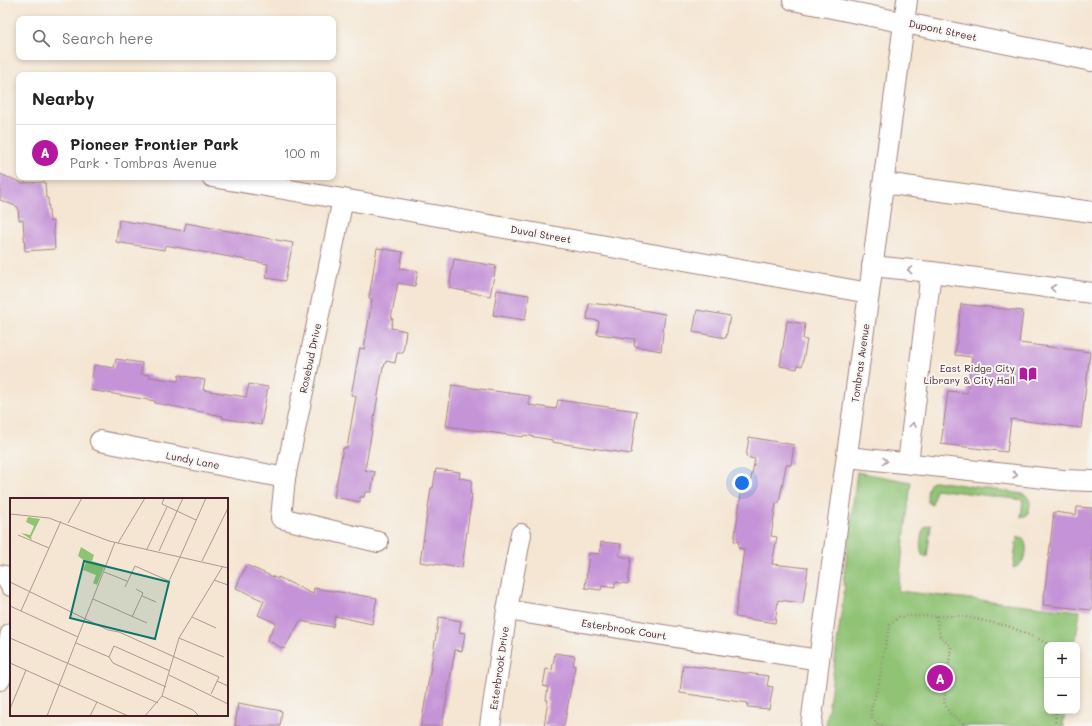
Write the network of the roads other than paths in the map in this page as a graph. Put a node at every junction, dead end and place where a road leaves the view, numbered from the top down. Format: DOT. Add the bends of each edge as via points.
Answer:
graph roads {
  1 [pos="793,0"];
  2 [pos="907,0"];
  3 [pos="905,22"];
  4 [pos="1092,61"];
  5 [pos="230,180"];
  6 [pos="884,183"];
  7 [pos="343,199"];
  8 [pos="1092,212"];
  9 [pos="872,266"];
  10 [pos="931,272"];
  11 [pos="870,293"];
  12 [pos="1092,293"];
  13 [pos="100,441"];
  14 [pos="847,457"];
  15 [pos="908,463"];
  16 [pos="285,478"];
  17 [pos="1092,481"];
  18 [pos="521,534"];
  19 [pos="378,542"];
  20 [pos="0,574"];
  21 [pos="10,584"];
  22 [pos="507,610"];
  23 [pos="10,637"];
  24 [pos="818,660"];
  25 [pos="0,680"];
  26 [pos="490,726"];
  27 [pos="811,726"];
  1 -- 3 [label="street, Dupont Street"];
  2 -- 3 [label="street, Tombras Avenue"];
  3 -- 4 [label="street, Dupont Street"];
  3 -- 6 [label="street, Tombras Avenue"];
  5 -- 7 [label="street, Duval Street"];
  6 -- 8 [label="street"];
  6 -- 9 [label="street, Tombras Avenue"];
  7 -- 11 [label="street, Duval Street"];
  7 -- 16 [label="street, Rosebud Drive"];
  10 -- 9 [label="street, one-way"];
  9 -- 11 [label="street, Tombras Avenue"];
  12 -- 10 [label="street, one-way"];
  15 -- 10 [label="street, one-way"];
  11 -- 14 [label="street, Tombras Avenue"];
  13 -- 16 [label="street, Lundy Lane"];
  14 -- 15 [label="street, one-way"];
  14 -- 24 [label="street, Tombras Avenue"];
  15 -- 17 [label="street, one-way"];
  16 -- 19 [label="street, Rosebud Drive" via="281,518"];
  18 -- 22 [label="street"];
  20 -- 21 [label="street" via="5,576"];
  22 -- 24 [label="street, Esterbrook Court"];
  22 -- 26 [label="street, Esterbrook Drive"];
  23 -- 25 [label="street"];
  24 -- 27 [label="street, Tombras Avenue"];
}
